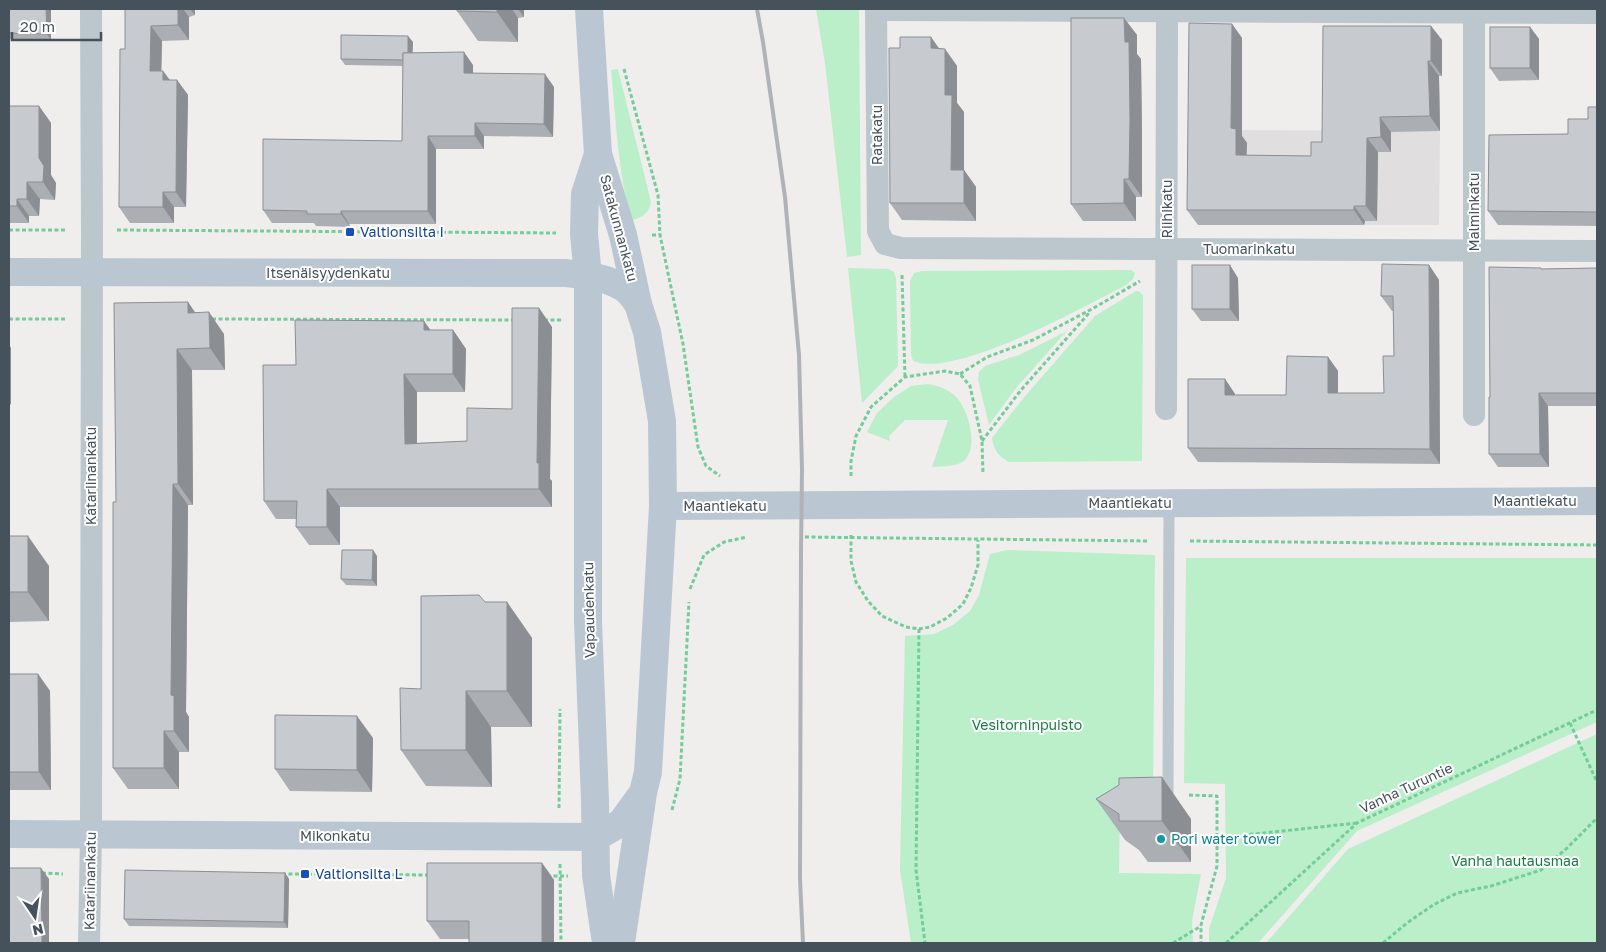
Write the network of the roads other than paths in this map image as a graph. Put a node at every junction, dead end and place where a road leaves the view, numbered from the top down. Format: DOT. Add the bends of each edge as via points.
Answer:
graph roads {
  1 [pos="90,9"];
  2 [pos="589,9"];
  3 [pos="876,9"];
  4 [pos="1167,10"];
  5 [pos="1474,11"];
  6 [pos="1597,13"];
  7 [pos="598,154"];
  8 [pos="901,248"];
  9 [pos="1474,250"];
  10 [pos="1597,251"];
  11 [pos="1166,257"];
  12 [pos="9,272"];
  13 [pos="92,272"];
  14 [pos="588,276"];
  15 [pos="638,304"];
  16 [pos="1166,409"];
  17 [pos="1474,415"];
  18 [pos="1597,501"];
  19 [pos="1169,503"];
  20 [pos="664,506"];
  21 [pos="643,793"];
  22 [pos="1168,794"];
  23 [pos="9,834"];
  24 [pos="91,835"];
  25 [pos="596,836"];
  26 [pos="89,943"];
  27 [pos="606,943"];
  28 [pos="621,943"];
  1 -- 13 [label="street, Katariinankatu"];
  2 -- 7 [label="main road, Satakunnankatu"];
  3 -- 4 [label="street"];
  3 -- 8 [label="street, Ratakatu" via="878,232 885,244"];
  4 -- 5 [label="street"];
  4 -- 11 [label="street, Riihikatu"];
  5 -- 6 [label="street"];
  5 -- 9 [label="street, Malminkatu"];
  7 -- 14 [label="main road, Satakunnankatu" via="585,194"];
  7 -- 15 [label="main road, Satakunnankatu" via="623,235"];
  8 -- 11 [label="street, Tuomarinkatu"];
  9 -- 10 [label="street, Tuomarinkatu"];
  9 -- 11 [label="street, Tuomarinkatu"];
  9 -- 17 [label="street, Malminkatu"];
  11 -- 16 [label="street, Riihikatu"];
  12 -- 13 [label="main road, Itsenäisyydenkatu"];
  13 -- 14 [label="main road, Itsenäisyydenkatu" via="565,273"];
  13 -- 24 [label="street, Katariinankatu"];
  14 -- 15 [label="main road, Itsenäisyydenkatu" via="623,287"];
  14 -- 25 [label="main road, Vapaudenkatu" via="588,621"];
  15 -- 20 [label="main road" via="647,332 662,421"];
  18 -- 19 [label="main road, Maantiekatu"];
  19 -- 20 [label="main road, Maantiekatu"];
  19 -- 22 [label="lane"];
  20 -- 21 [label="main road" via="648,772"];
  21 -- 25 [label="main road, Mikonkatu" via="621,823"];
  21 -- 28 [label="main road"];
  23 -- 24 [label="main road, Mikonkatu"];
  24 -- 25 [label="main road, Mikonkatu"];
  24 -- 26 [label="street, Katariinankatu"];
  25 -- 27 [label="main road, Vapaudenkatu" via="596,875"];
}
